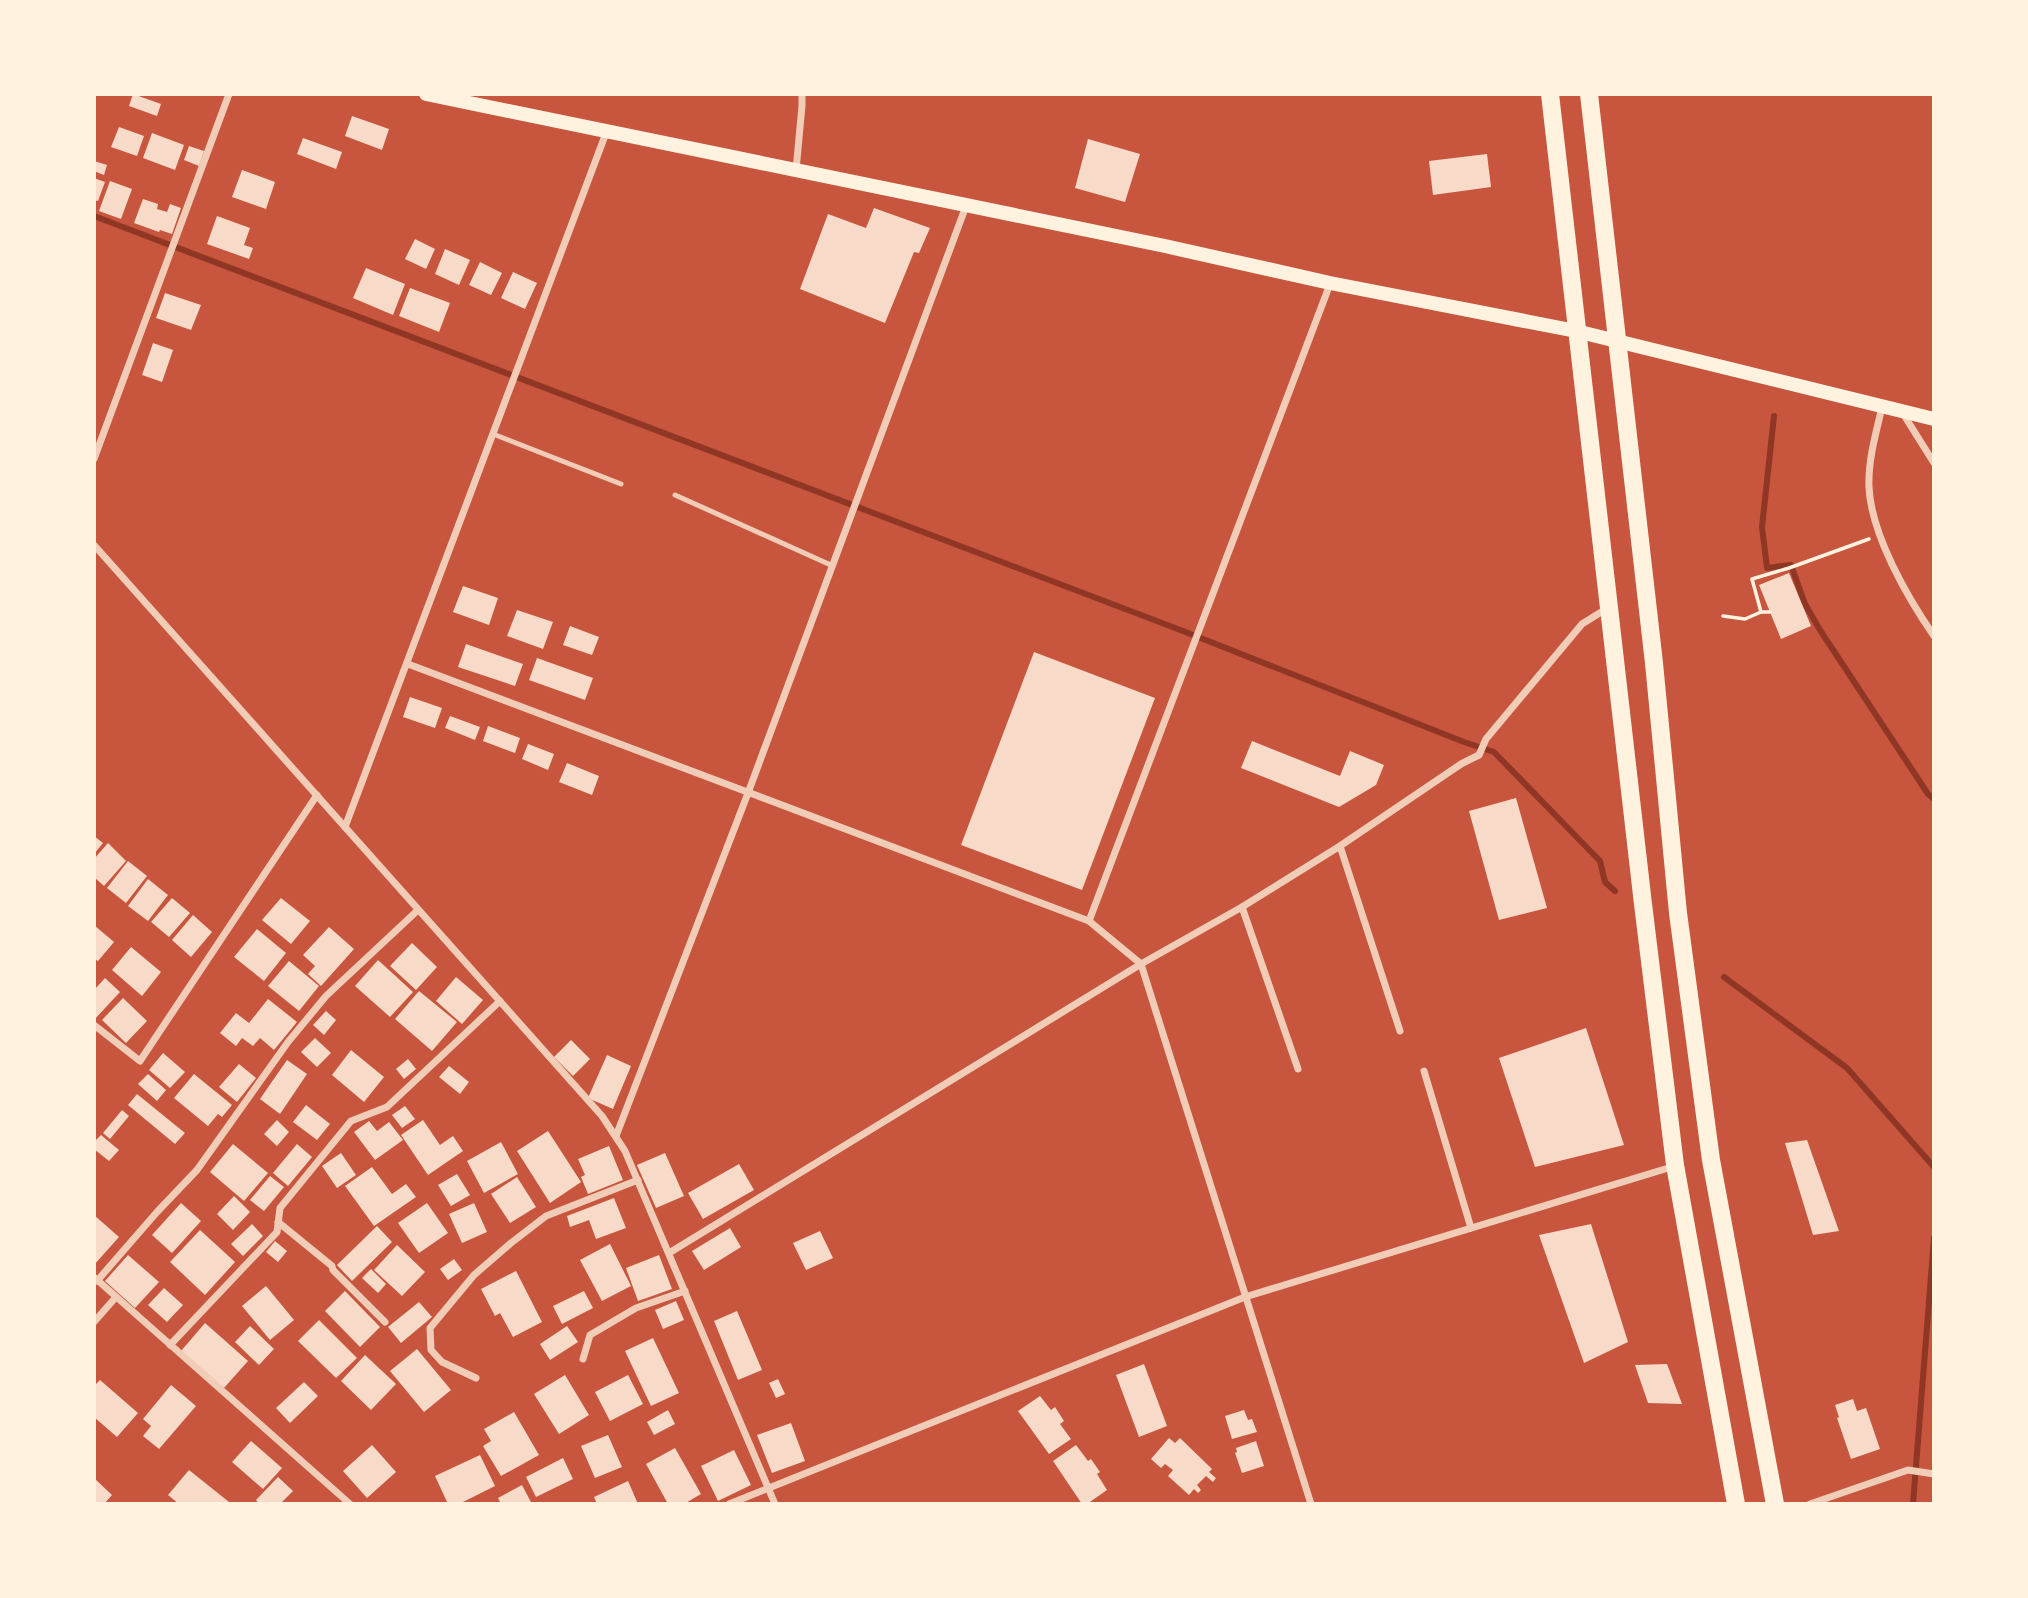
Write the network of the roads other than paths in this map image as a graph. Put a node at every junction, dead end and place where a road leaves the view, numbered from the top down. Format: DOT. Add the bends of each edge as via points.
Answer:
graph roads {
  1 [pos="229,94"];
  2 [pos="426,94"];
  3 [pos="802,94"];
  4 [pos="1550,94"];
  5 [pos="1589,94"];
  6 [pos="606,133"];
  7 [pos="796,170"];
  8 [pos="967,206"];
  9 [pos="1330,283"];
  10 [pos="1576,331"];
  11 [pos="1617,341"];
  12 [pos="1882,407"];
  13 [pos="1902,412"];
  14 [pos="1934,419"];
  15 [pos="493,434"];
  16 [pos="94,459"];
  17 [pos="1934,463"];
  18 [pos="621,484"];
  19 [pos="675,495"];
  20 [pos="94,545"];
  21 [pos="833,566"];
  22 [pos="1609,607"];
  23 [pos="1934,636"];
  24 [pos="408,664"];
  25 [pos="748,793"];
  26 [pos="317,795"];
  27 [pos="345,827"];
  28 [pos="1340,846"];
  29 [pos="1242,907"];
  30 [pos="418,910"];
  31 [pos="1089,921"];
  32 [pos="1141,964"];
  33 [pos="500,1001"];
  34 [pos="94,1025"];
  35 [pos="1400,1031"];
  36 [pos="1298,1069"];
  37 [pos="1423,1071"];
  38 [pos="616,1136"];
  39 [pos="1675,1166"];
  40 [pos="638,1180"];
  41 [pos="278,1222"];
  42 [pos="1471,1228"];
  43 [pos="669,1253"];
  44 [pos="96,1279"];
  45 [pos="685,1291"];
  46 [pos="116,1297"];
  47 [pos="1245,1297"];
  48 [pos="94,1322"];
  49 [pos="385,1322"];
  50 [pos="170,1345"];
  51 [pos="583,1359"];
  52 [pos="476,1378"];
  53 [pos="1934,1474"];
  54 [pos="768,1487"];
  55 [pos="350,1503"];
  56 [pos="729,1503"];
  57 [pos="775,1503"];
  58 [pos="1311,1503"];
  59 [pos="1736,1503"];
  60 [pos="1775,1503"];
  61 [pos="1810,1503"];
  1 -- 16 [label="street"];
  2 -- 6 [label="main road"];
  3 -- 7 [label="street"];
  4 -- 10 [label="highway"];
  5 -- 11 [label="highway"];
  6 -- 7 [label="main road"];
  6 -- 15 [label="street"];
  7 -- 8 [label="main road"];
  8 -- 9 [label="main road"];
  8 -- 21 [label="street"];
  9 -- 10 [label="main road"];
  9 -- 31 [label="street"];
  10 -- 11 [label="main road"];
  10 -- 22 [label="highway"];
  11 -- 12 [label="main road"];
  11 -- 60 [label="highway" via="1678,914 1711,1160"];
  12 -- 13 [label="main road"];
  12 -- 23 [label="street" via="1870,463 1871,506 1894,568"];
  13 -- 14 [label="main road"];
  13 -- 17 [label="street"];
  15 -- 18 [label="lane"];
  15 -- 24 [label="street"];
  19 -- 21 [label="lane"];
  20 -- 26 [label="street"];
  21 -- 25 [label="street"];
  22 -- 28 [label="street" via="1582,624 1486,739 1479,755"];
  22 -- 39 [label="highway"];
  24 -- 25 [label="street"];
  24 -- 27 [label="street"];
  25 -- 31 [label="street"];
  25 -- 38 [label="street"];
  26 -- 27 [label="street"];
  26 -- 34 [label="street" via="140,1061"];
  27 -- 30 [label="street"];
  28 -- 29 [label="street"];
  28 -- 35 [label="street"];
  29 -- 32 [label="street"];
  29 -- 36 [label="street"];
  30 -- 33 [label="street"];
  30 -- 44 [label="street" via="326,996 197,1170"];
  31 -- 32 [label="street"];
  32 -- 43 [label="street"];
  32 -- 47 [label="street"];
  33 -- 38 [label="street"];
  33 -- 41 [label="street" via="387,1107 351,1121 280,1208"];
  37 -- 42 [label="street"];
  38 -- 40 [label="street"];
  39 -- 42 [label="street"];
  39 -- 59 [label="highway"];
  40 -- 43 [label="street"];
  40 -- 52 [label="street" via="546,1216 474,1275 448,1306 430,1328 431,1350 442,1362"];
  41 -- 49 [label="street" via="332,1266"];
  41 -- 50 [label="street" via="277,1232"];
  42 -- 47 [label="street"];
  43 -- 45 [label="street"];
  44 -- 46 [label="street"];
  45 -- 51 [label="street" via="636,1308 590,1335"];
  45 -- 54 [label="street"];
  46 -- 48 [label="street"];
  46 -- 50 [label="street"];
  47 -- 54 [label="street"];
  47 -- 58 [label="street"];
  50 -- 55 [label="street"];
  53 -- 61 [label="street" via="1908,1471"];
  54 -- 56 [label="street"];
  54 -- 57 [label="street"];
}
